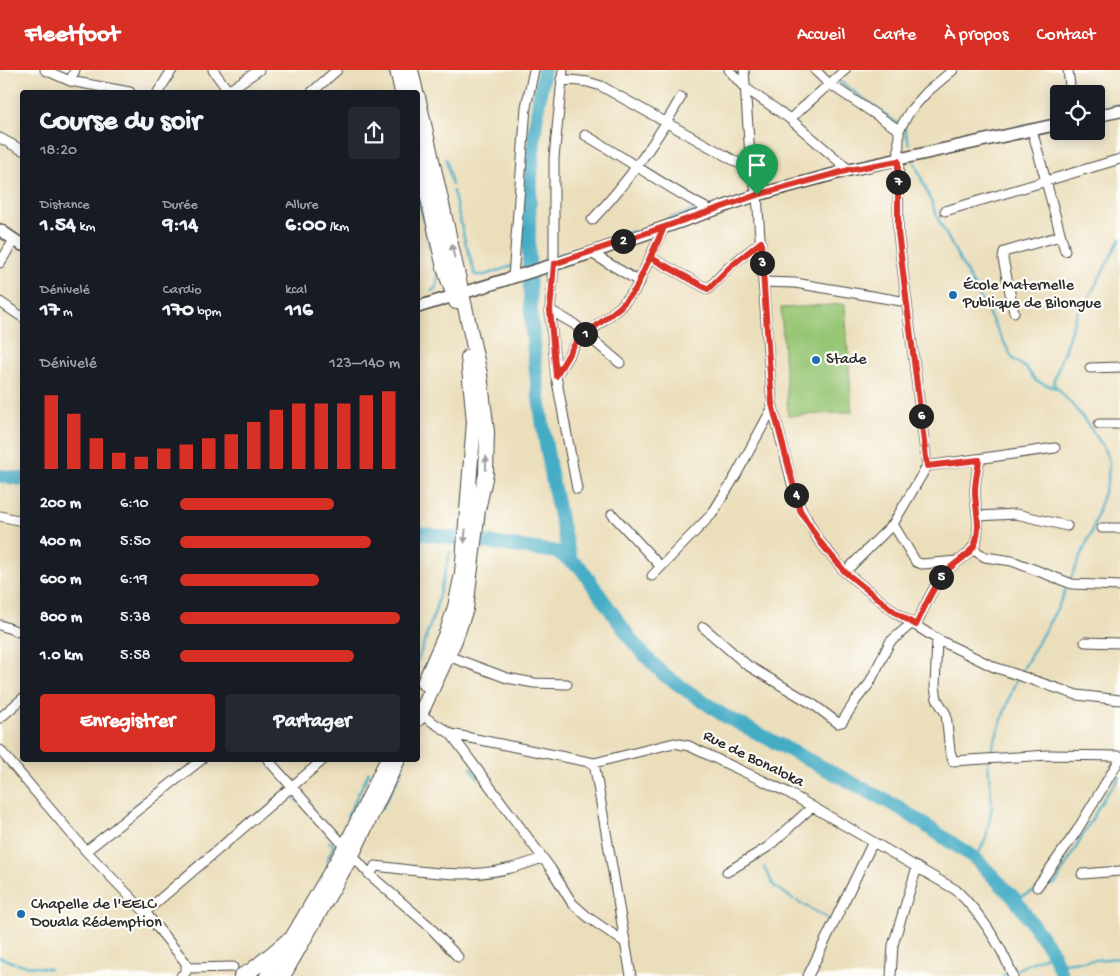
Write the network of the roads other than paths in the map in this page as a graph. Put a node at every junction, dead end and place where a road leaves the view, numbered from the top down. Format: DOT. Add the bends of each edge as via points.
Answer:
graph roads {
  1 [pos="45,70"];
  2 [pos="75,70"];
  3 [pos="172,70"];
  4 [pos="214,70"];
  5 [pos="259,70"];
  6 [pos="337,70"];
  7 [pos="397,70"];
  8 [pos="411,70"];
  9 [pos="534,70"];
  10 [pos="729,70"];
  11 [pos="744,70"];
  12 [pos="815,70"];
  13 [pos="845,70"];
  14 [pos="1068,70"];
  15 [pos="948,72"];
  16 [pos="562,75"];
  17 [pos="70,80"];
  18 [pos="828,83"];
  19 [pos="1070,85"];
  20 [pos="744,87"];
  21 [pos="120,90"];
  22 [pos="159,90"];
  23 [pos="228,90"];
  24 [pos="232,90"];
  25 [pos="314,90"];
  26 [pos="402,90"];
  27 [pos="416,90"];
  28 [pos="681,97"];
  29 [pos="420,107"];
  30 [pos="1120,111"];
  31 [pos="1105,114"];
  32 [pos="790,119"];
  33 [pos="667,123"];
  34 [pos="1050,126"];
  35 [pos="899,130"];
  36 [pos="1032,130"];
  37 [pos="585,135"];
  38 [pos="0,138"];
  39 [pos="20,149"];
  40 [pos="1120,159"];
  41 [pos="898,161"];
  42 [pos="420,164"];
  43 [pos="638,166"];
  44 [pos="752,170"];
  45 [pos="849,170"];
  46 [pos="1045,182"];
  47 [pos="757,195"];
  48 [pos="710,210"];
  49 [pos="945,211"];
  50 [pos="592,220"];
  51 [pos="664,227"];
  52 [pos="0,230"];
  53 [pos="1060,236"];
  54 [pos="761,242"];
  55 [pos="18,243"];
  56 [pos="1065,251"];
  57 [pos="591,252"];
  58 [pos="651,258"];
  59 [pos="0,263"];
  60 [pos="549,265"];
  61 [pos="517,276"];
  62 [pos="640,282"];
  63 [pos="763,282"];
  64 [pos="459,294"];
  65 [pos="0,302"];
  66 [pos="907,302"];
  67 [pos="420,306"];
  68 [pos="550,310"];
  69 [pos="1014,312"];
  70 [pos="20,313"];
  71 [pos="585,333"];
  72 [pos="620,363"];
  73 [pos="1120,367"];
  74 [pos="1090,368"];
  75 [pos="556,376"];
  76 [pos="773,407"];
  77 [pos="1099,424"];
  78 [pos="1120,424"];
  79 [pos="1055,448"];
  80 [pos="979,460"];
  81 [pos="927,466"];
  82 [pos="577,489"];
  83 [pos="612,514"];
  84 [pos="0,516"];
  85 [pos="978,516"];
  86 [pos="20,521"];
  87 [pos="893,524"];
  88 [pos="1067,526"];
  89 [pos="1102,528"];
  90 [pos="1120,528"];
  91 [pos="972,549"];
  92 [pos="958,561"];
  93 [pos="468,562"];
  94 [pos="661,567"];
  95 [pos="845,572"];
  96 [pos="652,576"];
  97 [pos="1120,586"];
  98 [pos="914,624"];
  99 [pos="0,625"];
  100 [pos="703,627"];
  101 [pos="20,632"];
  102 [pos="936,639"];
  103 [pos="1085,642"];
  104 [pos="1120,643"];
  105 [pos="448,656"];
  106 [pos="567,684"];
  107 [pos="20,700"];
  108 [pos="1120,700"];
  109 [pos="420,706"];
  110 [pos="0,718"];
  111 [pos="451,734"];
  112 [pos="0,750"];
  113 [pos="1120,757"];
  114 [pos="198,762"];
  115 [pos="270,762"];
  116 [pos="321,762"];
  117 [pos="386,762"];
  118 [pos="397,762"];
  119 [pos="594,763"];
  120 [pos="292,788"];
  121 [pos="812,807"];
  122 [pos="873,842"];
  123 [pos="86,851"];
  124 [pos="349,851"];
  125 [pos="542,858"];
  126 [pos="917,868"];
  127 [pos="1120,871"];
  128 [pos="727,872"];
  129 [pos="1082,874"];
  130 [pos="370,875"];
  131 [pos="1038,887"];
  132 [pos="145,912"];
  133 [pos="295,934"];
  134 [pos="626,943"];
  135 [pos="458,957"];
  136 [pos="188,968"];
  137 [pos="237,972"];
  138 [pos="181,976"];
  139 [pos="267,976"];
  140 [pos="283,976"];
  141 [pos="631,976"];
  142 [pos="808,976"];
  143 [pos="891,976"];
  144 [pos="1013,976"];
  1 -- 17 [label="street"];
  2 -- 17 [label="street"];
  3 -- 22 [label="street"];
  4 -- 23 [label="street"];
  5 -- 24 [label="street"];
  6 -- 25 [label="street"];
  7 -- 26 [label="main road"];
  8 -- 27 [label="main road"];
  9 -- 61 [label="street" via="526,107"];
  10 -- 20 [label="street"];
  11 -- 20 [label="street"];
  12 -- 18 [label="street"];
  13 -- 18 [label="street"];
  14 -- 19 [label="street"];
  15 -- 35 [label="street" via="910,112"];
  16 -- 33 [label="street" via="595,84"];
  16 -- 60 [label="street"];
  17 -- 21 [label="street"];
  18 -- 32 [label="street"];
  18 -- 35 [label="street"];
  20 -- 32 [label="street"];
  20 -- 44 [label="street"];
  28 -- 33 [label="street"];
  64 -- 29 [label="main road, one-way"];
  30 -- 31 [label="main road"];
  32 -- 45 [label="street"];
  33 -- 43 [label="street"];
  33 -- 44 [label="street"];
  34 -- 36 [label="main road"];
  35 -- 41 [label="street"];
  36 -- 41 [label="main road"];
  36 -- 46 [label="street"];
  37 -- 43 [label="street"];
  38 -- 39 [label="street"];
  40 -- 46 [label="street"];
  41 -- 45 [label="main road"];
  41 -- 66 [label="street" via="898,232"];
  42 -- 64 [label="main road" via="444,268"];
  43 -- 48 [label="street" via="680,195"];
  43 -- 50 [label="street"];
  44 -- 47 [label="street"];
  45 -- 47 [label="main road"];
  46 -- 49 [label="street"];
  46 -- 53 [label="street"];
  47 -- 48 [label="main road"];
  47 -- 54 [label="street"];
  48 -- 51 [label="main road"];
  51 -- 57 [label="main road"];
  51 -- 58 [label="street"];
  52 -- 55 [label="main road"];
  53 -- 56 [label="street"];
  53 -- 69 [label="street" via="1004,252"];
  54 -- 58 [label="street" via="708,289"];
  54 -- 63 [label="street"];
  55 -- 59 [label="street"];
  57 -- 60 [label="main road"];
  57 -- 62 [label="street"];
  58 -- 62 [label="street"];
  60 -- 61 [label="main road"];
  60 -- 68 [label="street"];
  61 -- 64 [label="main road"];
  62 -- 71 [label="street" via="620,307"];
  63 -- 66 [label="street" via="795,283"];
  63 -- 76 [label="street"];
  64 -- 67 [label="main road"];
  64 -- 93 [label="main road" via="473,400 473,510"];
  65 -- 70 [label="street"];
  66 -- 81 [label="street"];
  68 -- 71 [label="street"];
  68 -- 75 [label="street"];
  71 -- 72 [label="street"];
  71 -- 75 [label="street"];
  73 -- 74 [label="street"];
  75 -- 82 [label="street"];
  76 -- 94 [label="street" via="712,514"];
  76 -- 95 [label="street" via="800,510 820,542"];
  77 -- 78 [label="street"];
  79 -- 80 [label="street"];
  80 -- 81 [label="street"];
  80 -- 85 [label="street" via="975,488"];
  81 -- 87 [label="street"];
  83 -- 94 [label="street"];
  84 -- 86 [label="street"];
  85 -- 88 [label="street" via="1016,514"];
  85 -- 91 [label="street" via="976,541"];
  87 -- 92 [label="street" via="916,562"];
  87 -- 95 [label="street"];
  89 -- 90 [label="street"];
  91 -- 92 [label="street"];
  91 -- 97 [label="street" via="985,557 1012,561 1072,584"];
  92 -- 98 [label="street" via="935,586"];
  93 -- 105 [label="main road" via="466,609"];
  93 -- 109 [label="main road"];
  94 -- 96 [label="street"];
  95 -- 98 [label="street"];
  98 -- 100 [label="street" via="890,642 870,684 838,723 747,665"];
  98 -- 102 [label="street"];
  99 -- 101 [label="street"];
  102 -- 108 [label="street" via="994,667 1060,689 1095,699"];
  102 -- 113 [label="street" via="935,687 937,699 946,714 951,759 954,761 1048,755"];
  103 -- 104 [label="street"];
  105 -- 106 [label="street" via="514,679"];
  105 -- 109 [label="main road"];
  107 -- 110 [label="street"];
  109 -- 111 [label="street, Rue de Bonaloka"];
  111 -- 119 [label="street, Rue de Bonaloka"];
  111 -- 125 [label="street"];
  112 -- 123 [label="street"];
  113 -- 131 [label="street" via="1076,832"];
  114 -- 123 [label="street"];
  115 -- 120 [label="street"];
  116 -- 120 [label="street"];
  117 -- 124 [label="main road"];
  118 -- 124 [label="main road"];
  119 -- 121 [label="street, Rue de Bonaloka" via="674,743 682,744 788,792"];
  119 -- 134 [label="street"];
  120 -- 124 [label="street"];
  120 -- 132 [label="street"];
  121 -- 122 [label="street, Rue de Bonaloka"];
  121 -- 128 [label="street" via="768,847"];
  122 -- 126 [label="street, Rue de Bonaloka"];
  122 -- 142 [label="street"];
  123 -- 132 [label="street"];
  124 -- 130 [label="street"];
  124 -- 133 [label="main road"];
  124 -- 140 [label="main road"];
  125 -- 130 [label="street" via="499,872 477,875 375,866"];
  125 -- 134 [label="street" via="578,909"];
  126 -- 143 [label="street" via="893,945"];
  126 -- 144 [label="street, Rue de Bonaloka" via="952,887 966,900 998,945"];
  127 -- 129 [label="street"];
  130 -- 135 [label="street" via="429,926"];
  132 -- 136 [label="street"];
  133 -- 137 [label="main road" via="252,970"];
  133 -- 139 [label="main road"];
  134 -- 141 [label="street"];
  136 -- 137 [label="street"];
  136 -- 138 [label="street"];
}
